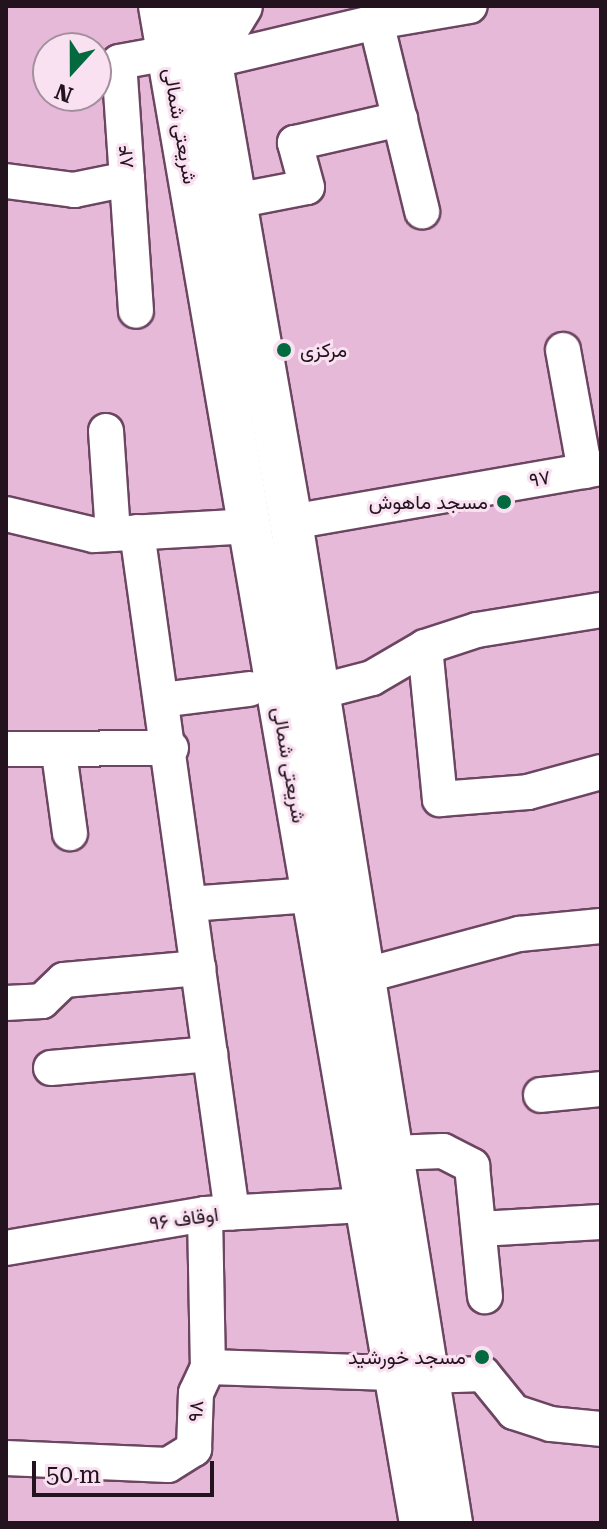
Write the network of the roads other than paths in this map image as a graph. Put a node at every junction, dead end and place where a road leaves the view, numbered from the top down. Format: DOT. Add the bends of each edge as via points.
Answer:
graph roads {
  1 [pos="160,6"];
  2 [pos="201,6"];
  3 [pos="241,6"];
  4 [pos="470,6"];
  5 [pos="376,22"];
  6 [pos="168,53"];
  7 [pos="211,58"];
  8 [pos="400,119"];
  9 [pos="127,179"];
  10 [pos="6,181"];
  11 [pos="235,201"];
  12 [pos="422,211"];
  13 [pos="136,311"];
  14 [pos="563,350"];
  15 [pos="106,431"];
  16 [pos="593,470"];
  17 [pos="6,514"];
  18 [pos="291,522"];
  19 [pos="248,526"];
  20 [pos="125,533"];
  21 [pos="601,610"];
  22 [pos="425,647"];
  23 [pos="249,689"];
  24 [pos="318,692"];
  25 [pos="161,700"];
  26 [pos="171,748"];
  27 [pos="6,749"];
  28 [pos="59,753"];
  29 [pos="601,772"];
  30 [pos="70,833"];
  31 [pos="311,895"];
  32 [pos="189,904"];
  33 [pos="601,926"];
  34 [pos="198,968"];
  35 [pos="363,976"];
  36 [pos="6,1003"];
  37 [pos="210,1054"];
  38 [pos="51,1068"];
  39 [pos="601,1089"];
  40 [pos="541,1095"];
  41 [pos="392,1153"];
  42 [pos="364,1205"];
  43 [pos="218,1213"];
  44 [pos="601,1222"];
  45 [pos="479,1229"];
  46 [pos="6,1248"];
  47 [pos="485,1296"];
  48 [pos="208,1367"];
  49 [pos="410,1375"];
  50 [pos="601,1429"];
  51 [pos="6,1458"];
  52 [pos="421,1523"];
  53 [pos="451,1523"];
  1 -- 6 [label="main road, شریعتی شمالی"];
  2 -- 7 [label="main road, شریعتی شمالی"];
  3 -- 7 [label="main road"];
  4 -- 5 [label="street"];
  5 -- 7 [label="street"];
  5 -- 8 [label="street"];
  6 -- 9 [label="street, ۸۴" via="119,62"];
  6 -- 19 [label="main road, شریعتی شمالی"];
  7 -- 11 [label="main road, شریعتی شمالی"];
  8 -- 11 [label="street" via="295,143 307,187"];
  8 -- 12 [label="street"];
  9 -- 10 [label="street, ۸۴" via="74,190"];
  9 -- 13 [label="street"];
  11 -- 18 [label="main road, شریعتی شمالی"];
  14 -- 16 [label="street"];
  15 -- 20 [label="street"];
  16 -- 18 [label="street, ۹۷"];
  17 -- 20 [label="street" via="94,535"];
  18 -- 24 [label="main road, شریعتی شمالی"];
  19 -- 20 [label="street"];
  19 -- 31 [label="main road, شریعتی شمالی"];
  20 -- 25 [label="street"];
  21 -- 22 [label="street" via="477,630"];
  22 -- 24 [label="street" via="372,678"];
  22 -- 29 [label="street" via="440,799 528,792"];
  23 -- 25 [label="street"];
  24 -- 35 [label="main road, شریعتی شمالی"];
  25 -- 26 [label="street"];
  26 -- 28 [label="street"];
  26 -- 32 [label="street"];
  27 -- 28 [label="street"];
  28 -- 30 [label="street"];
  31 -- 32 [label="street"];
  31 -- 42 [label="main road, شریعتی شمالی"];
  32 -- 34 [label="street"];
  33 -- 35 [label="street" via="519,934"];
  34 -- 36 [label="street" via="64,980 42,1001"];
  34 -- 37 [label="street"];
  35 -- 41 [label="main road, شریعتی شمالی"];
  37 -- 38 [label="street"];
  37 -- 43 [label="street"];
  39 -- 40 [label="street"];
  41 -- 45 [label="street" via="443,1151 472,1166"];
  41 -- 49 [label="main road, شریعتی شمالی"];
  42 -- 43 [label="street, اوقاف ۹۶"];
  42 -- 49 [label="main road, شریعتی شمالی"];
  43 -- 46 [label="street, اوقاف ۹۶"];
  43 -- 48 [label="street"];
  44 -- 45 [label="street"];
  45 -- 47 [label="street"];
  48 -- 49 [label="street"];
  48 -- 51 [label="street, ۹۸" via="196,1393 194,1449 168,1465"];
  49 -- 50 [label="street" via="483,1374 514,1412 551,1424"];
  49 -- 52 [label="main road, شریعتی شمالی"];
  49 -- 53 [label="main road, شریعتی شمالی"];
}
